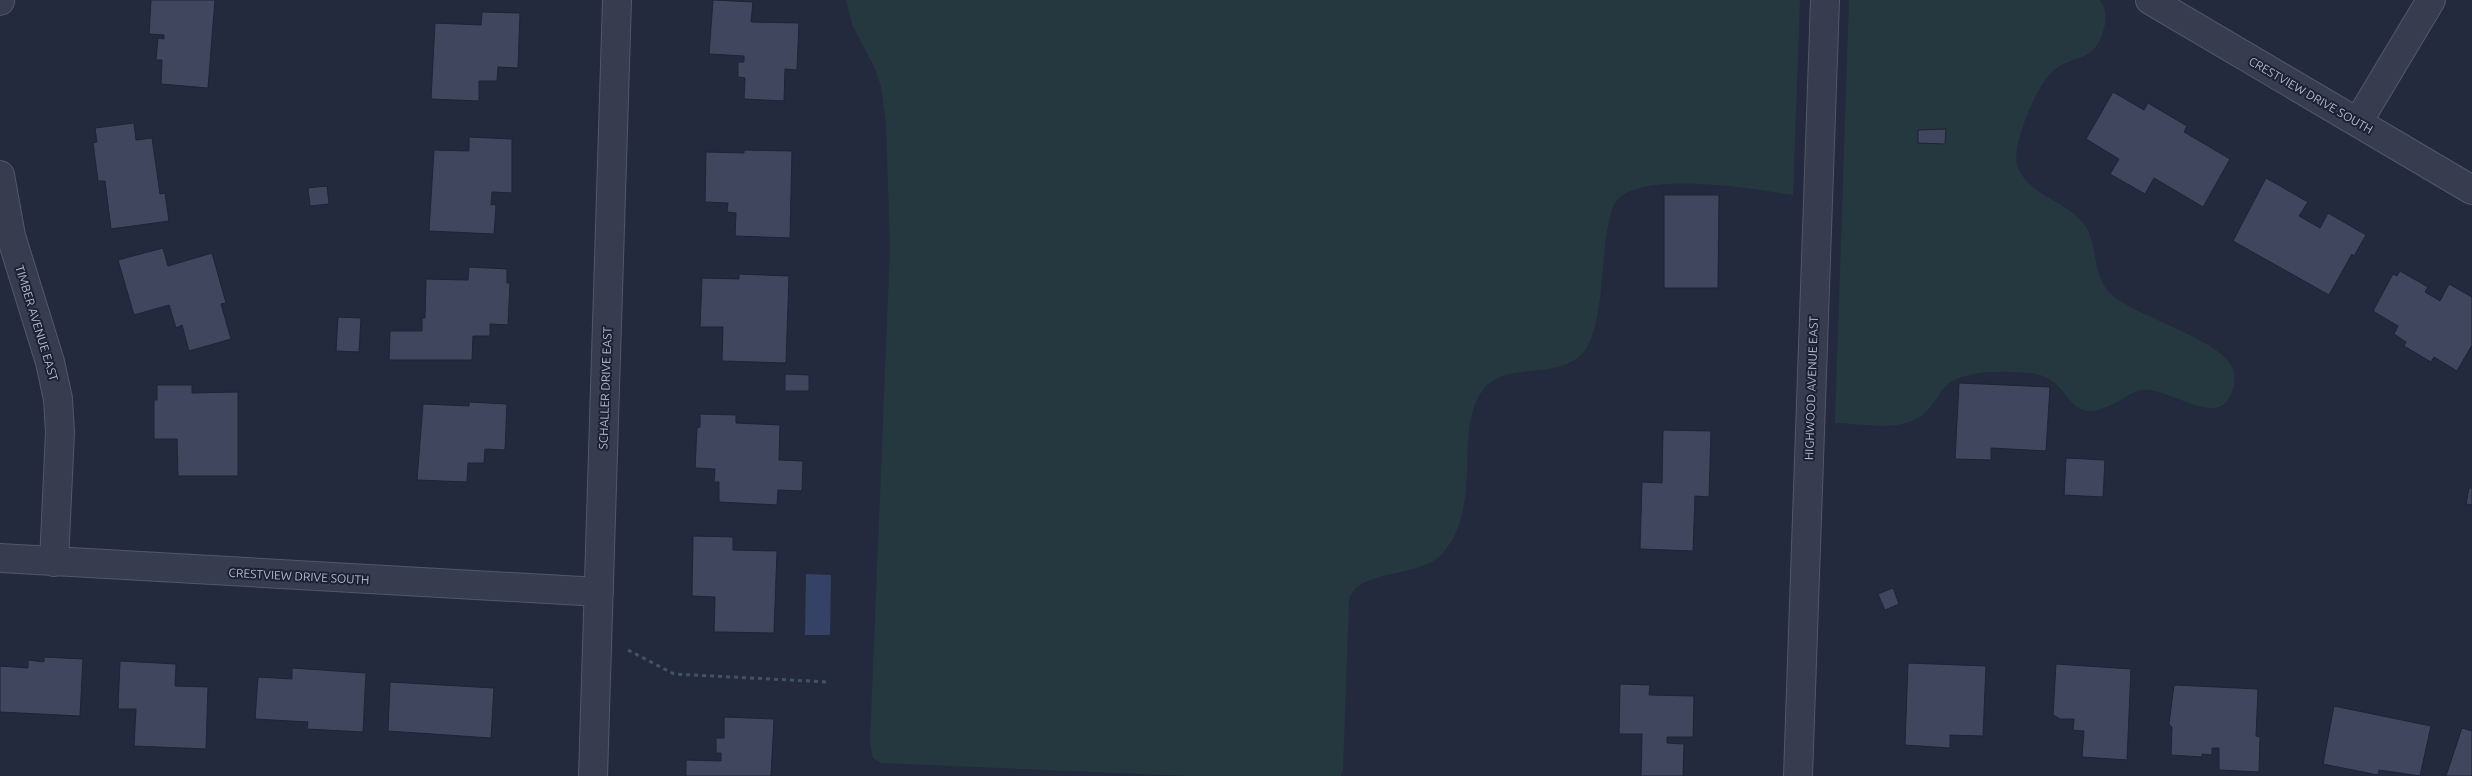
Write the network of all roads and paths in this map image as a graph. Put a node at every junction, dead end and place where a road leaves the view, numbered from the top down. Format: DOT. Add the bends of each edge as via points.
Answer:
graph roads {
  1 [pos="618,0"];
  2 [pos="1825,0"];
  3 [pos="2150,0"];
  4 [pos="2431,0"];
  5 [pos="2358,122"];
  6 [pos="0,175"];
  7 [pos="2472,190"];
  8 [pos="0,558"];
  9 [pos="54,562"];
  10 [pos="599,592"];
  11 [pos="597,647"];
  12 [pos="828,682"];
  13 [pos="593,776"];
  14 [pos="1798,776"];
  1 -- 10 [label="street, SCHALLER DRIVE EAST"];
  2 -- 14 [label="street, HIGHWOOD AVENUE EAST"];
  3 -- 5 [label="street, CRESTVIEW DRIVE SOUTH"];
  4 -- 5 [label="street"];
  5 -- 7 [label="street, CRESTVIEW DRIVE SOUTH"];
  6 -- 9 [label="street, TIMBER AVENUE EAST" via="13,243 50,362 58,399 60,432"];
  8 -- 9 [label="street, CRESTVIEW DRIVE SOUTH"];
  9 -- 10 [label="street, CRESTVIEW DRIVE SOUTH"];
  10 -- 11 [label="street, SCHALLER DRIVE EAST"];
  11 -- 12 [label="path" via="629,650 666,672 678,675"];
  11 -- 13 [label="street, SCHALLER DRIVE EAST"];
}
